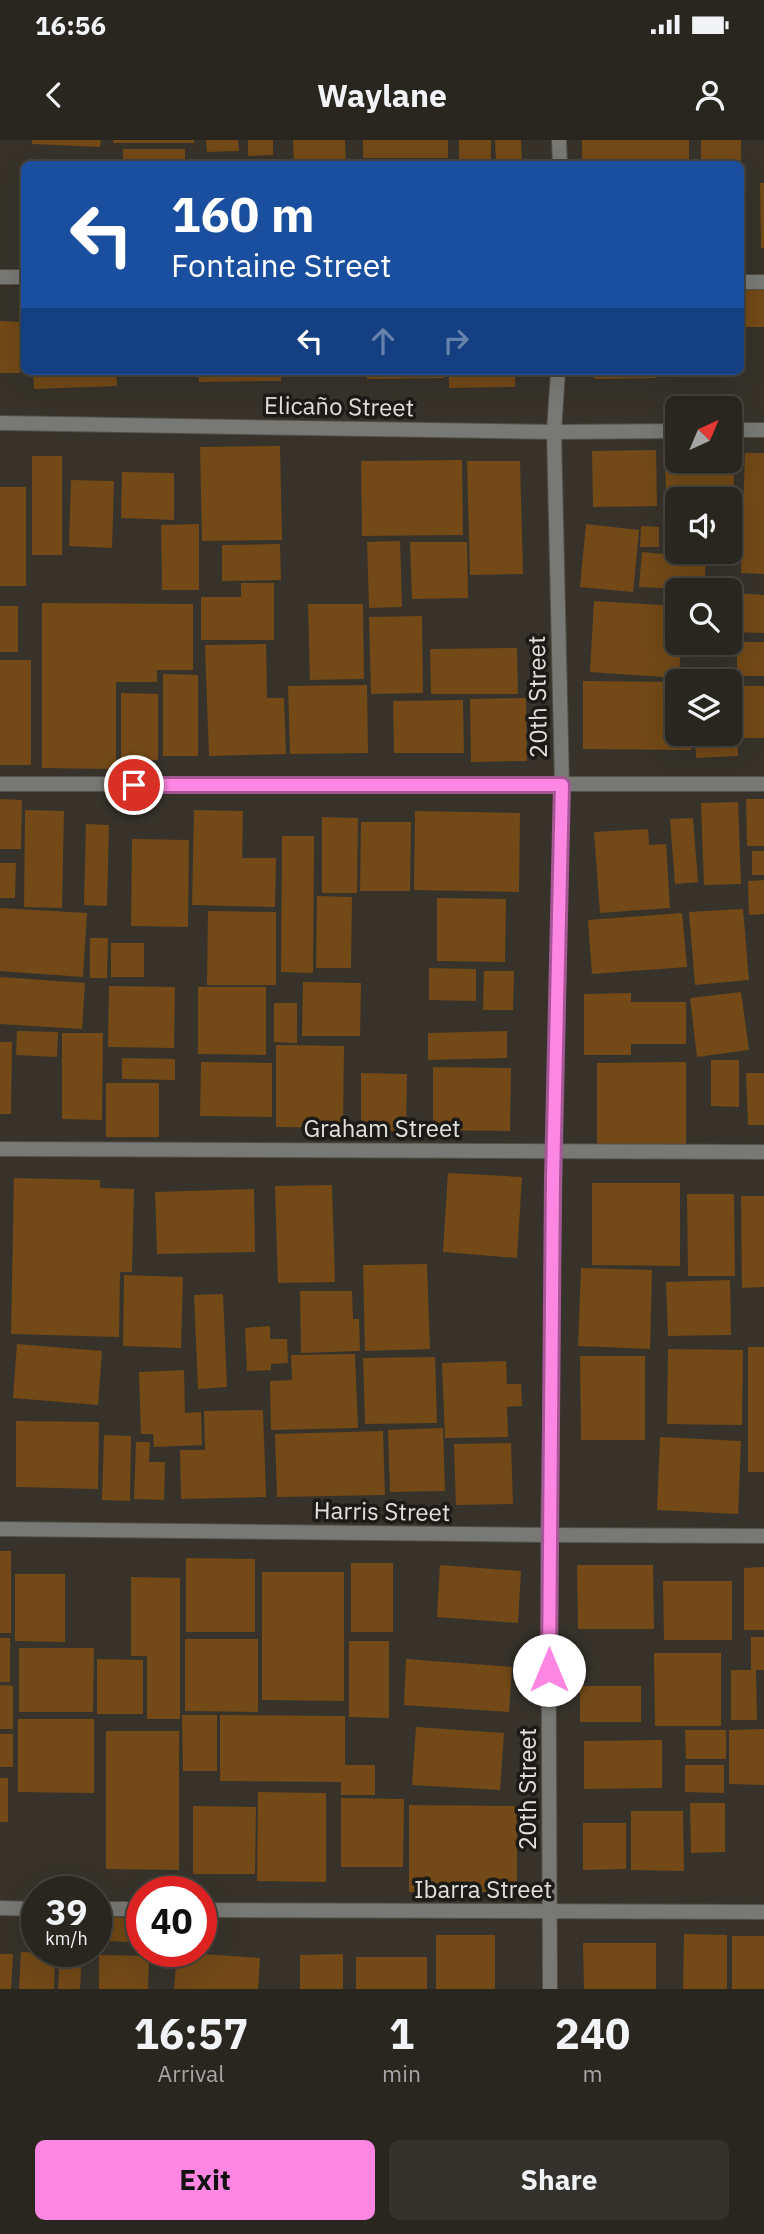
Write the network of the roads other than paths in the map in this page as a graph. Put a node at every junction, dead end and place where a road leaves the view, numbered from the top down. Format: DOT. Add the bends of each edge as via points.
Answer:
graph roads {
  1 [pos="559,140"];
  2 [pos="560,161"];
  3 [pos="0,277"];
  4 [pos="21,277"];
  5 [pos="744,282"];
  6 [pos="764,282"];
  7 [pos="558,375"];
  8 [pos="0,423"];
  9 [pos="742,430"];
  10 [pos="764,430"];
  11 [pos="665,431"];
  12 [pos="554,432"];
  13 [pos="0,784"];
  14 [pos="562,785"];
  15 [pos="764,785"];
  16 [pos="0,1149"];
  17 [pos="553,1151"];
  18 [pos="764,1152"];
  19 [pos="0,1529"];
  20 [pos="548,1535"];
  21 [pos="764,1536"];
  22 [pos="0,1908"];
  23 [pos="21,1909"];
  24 [pos="217,1910"];
  25 [pos="764,1912"];
  26 [pos="551,1913"];
  27 [pos="550,1989"];
  1 -- 2 [label="street"];
  3 -- 4 [label="street"];
  5 -- 6 [label="street"];
  7 -- 12 [label="street, 20th Street"];
  8 -- 12 [label="street, Elicaño Street"];
  9 -- 10 [label="street"];
  11 -- 12 [label="street, Elicaño Street"];
  12 -- 14 [label="street, 20th Street"];
  13 -- 14 [label="street"];
  14 -- 15 [label="street"];
  14 -- 17 [label="street, 20th Street"];
  16 -- 17 [label="street, Graham Street"];
  17 -- 18 [label="street, Graham Street"];
  17 -- 20 [label="street, 20th Street"];
  19 -- 20 [label="street, Harris Street"];
  20 -- 21 [label="street, Harris Street"];
  20 -- 26 [label="street, 20th Street"];
  22 -- 23 [label="street"];
  24 -- 26 [label="street, Ibarra Street"];
  25 -- 26 [label="street, Ibarra Street"];
  26 -- 27 [label="street, 20th Street"];
}
